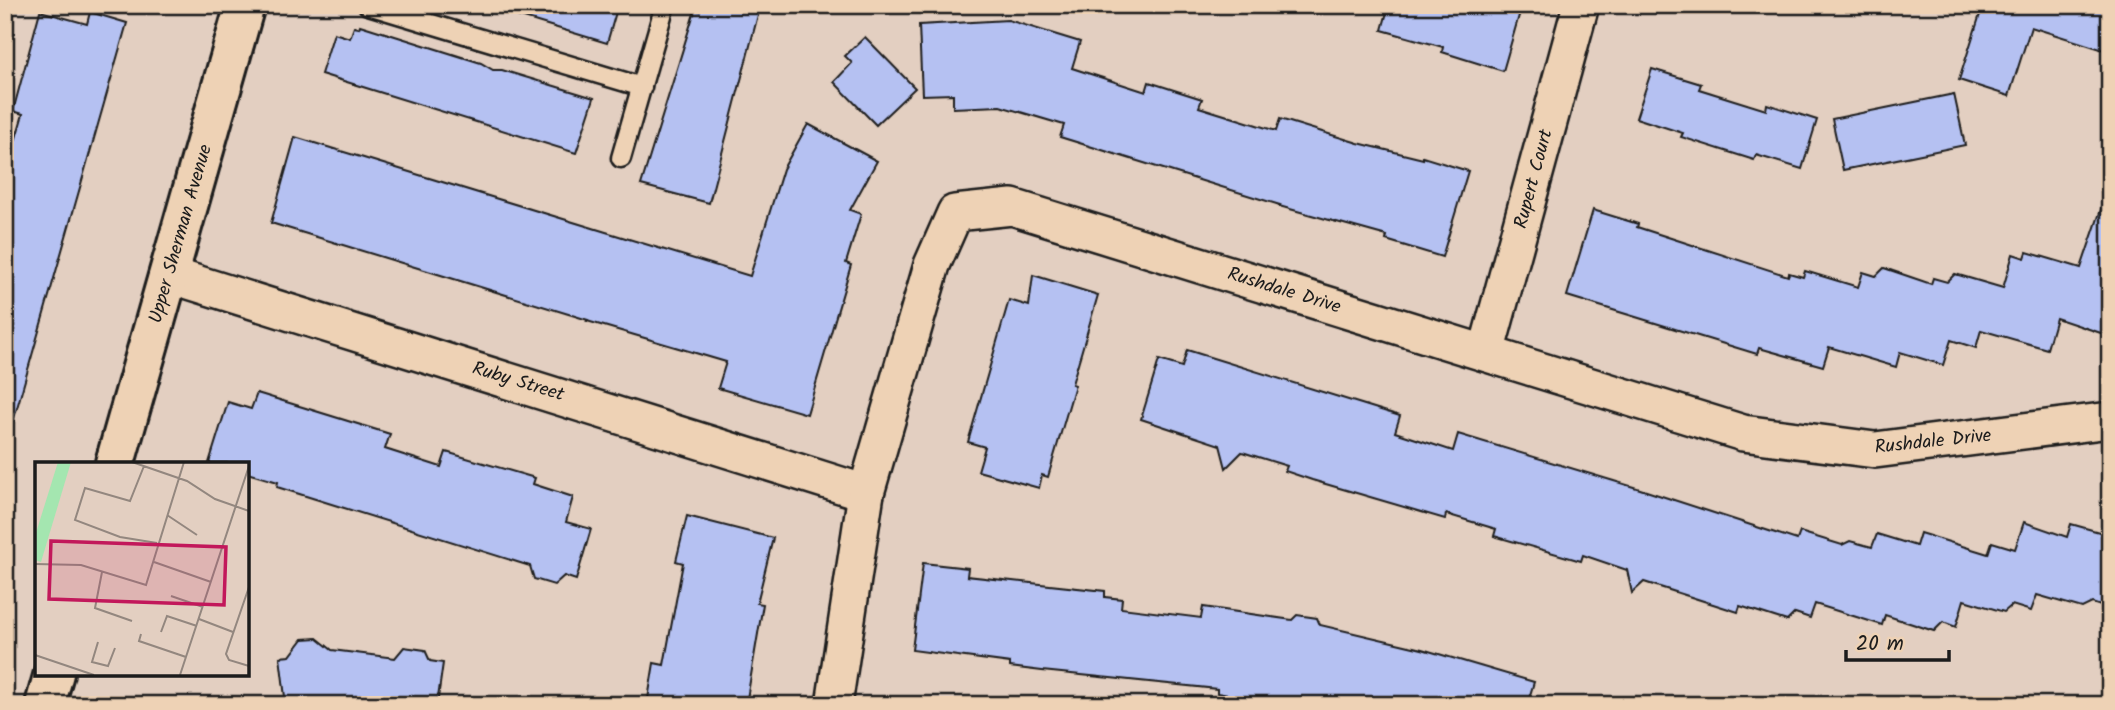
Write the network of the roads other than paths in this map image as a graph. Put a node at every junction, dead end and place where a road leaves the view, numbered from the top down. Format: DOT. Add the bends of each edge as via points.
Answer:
graph roads {
  1 [pos="245,5"];
  2 [pos="368,5"];
  3 [pos="665,5"];
  4 [pos="1581,5"];
  5 [pos="642,87"];
  6 [pos="621,158"];
  7 [pos="170,275"];
  8 [pos="1486,353"];
  9 [pos="2110,420"];
  10 [pos="115,462"];
  11 [pos="866,493"];
  12 [pos="53,675"];
  13 [pos="45,705"];
  14 [pos="834,705"];
  1 -- 7 [label="main road, Upper Sherman Avenue"];
  2 -- 5 [label="lane"];
  3 -- 5 [label="lane"];
  4 -- 8 [label="street, Rupert Court"];
  5 -- 6 [label="lane"];
  7 -- 10 [label="main road, Upper Sherman Avenue"];
  7 -- 11 [label="street, Ruby Street"];
  8 -- 9 [label="street, Rushdale Drive" via="1743,433 1875,450"];
  8 -- 11 [label="street, Rushdale Drive" via="1012,207 955,213 932,265"];
  11 -- 14 [label="street, Rushdale Drive"];
  12 -- 13 [label="main road"];
}
